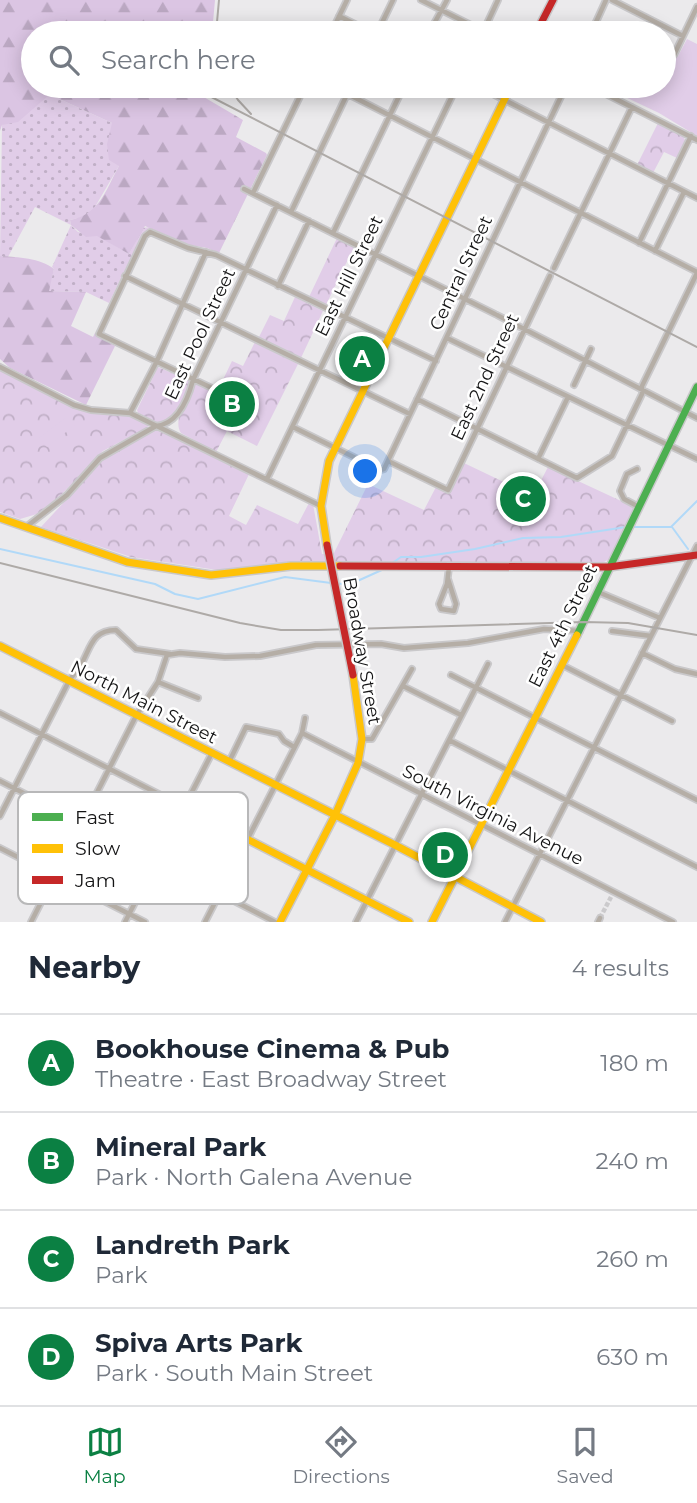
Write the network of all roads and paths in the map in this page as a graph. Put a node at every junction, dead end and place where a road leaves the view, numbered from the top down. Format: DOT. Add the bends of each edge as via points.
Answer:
graph roads {
  1 [pos="347,0"];
  2 [pos="393,0"];
  3 [pos="421,0"];
  4 [pos="447,0"];
  5 [pos="498,0"];
  6 [pos="552,0"];
  7 [pos="606,0"];
  8 [pos="612,0"];
  9 [pos="697,7"];
  10 [pos="441,10"];
  11 [pos="339,16"];
  12 [pos="337,21"];
  13 [pos="350,21"];
  14 [pos="382,21"];
  15 [pos="435,21"];
  16 [pos="462,21"];
  17 [pos="489,21"];
  18 [pos="542,21"];
  19 [pos="596,21"];
  20 [pos="653,21"];
  21 [pos="676,32"];
  22 [pos="683,36"];
  23 [pos="676,51"];
  24 [pos="299,98"];
  25 [pos="346,98"];
  26 [pos="356,98"];
  27 [pos="398,98"];
  28 [pos="451,98"];
  29 [pos="500,98"];
  30 [pos="560,98"];
  31 [pos="614,98"];
  32 [pos="504,100"];
  33 [pos="632,107"];
  34 [pos="390,115"];
  35 [pos="549,122"];
  36 [pos="691,136"];
  37 [pos="432,137"];
  38 [pos="697,140"];
  39 [pos="609,154"];
  40 [pos="476,159"];
  41 [pos="521,181"];
  42 [pos="667,184"];
  43 [pos="244,188"];
  44 [pos="684,192"];
  45 [pos="253,193"];
  46 [pos="697,198"];
  47 [pos="277,205"];
  48 [pos="291,212"];
  49 [pos="580,212"];
  50 [pos="309,221"];
  51 [pos="333,233"];
  52 [pos="639,243"];
  53 [pos="655,251"];
  54 [pos="206,252"];
  55 [pos="375,254"];
  56 [pos="554,268"];
  57 [pos="246,270"];
  58 [pos="697,273"];
  59 [pos="125,275"];
  60 [pos="418,276"];
  61 [pos="550,276"];
  62 [pos="278,286"];
  63 [pos="464,299"];
  64 [pos="183,303"];
  65 [pos="345,318"];
  66 [pos="221,322"];
  67 [pos="525,330"];
  68 [pos="387,338"];
  69 [pos="447,338"];
  70 [pos="591,349"];
  71 [pos="436,361"];
  72 [pos="586,361"];
  73 [pos="156,363"];
  74 [pos="0,366"];
  75 [pos="507,367"];
  76 [pos="319,371"];
  77 [pos="193,380"];
  78 [pos="574,385"];
  79 [pos="697,387"];
  80 [pos="214,389"];
  81 [pos="642,389"];
  82 [pos="361,392"];
  83 [pos="568,397"];
  84 [pos="417,400"];
  85 [pos="685,412"];
  86 [pos="130,414"];
  87 [pos="410,414"];
  88 [pos="697,418"];
  89 [pos="627,425"];
  90 [pos="156,426"];
  91 [pos="293,427"];
  92 [pos="478,429"];
  93 [pos="669,445"];
  94 [pos="335,448"];
  95 [pos="696,457"];
  96 [pos="538,459"];
  97 [pos="387,461"];
  98 [pos="637,469"];
  99 [pos="267,479"];
  100 [pos="321,506"];
  101 [pos="639,507"];
  102 [pos="0,519"];
  103 [pos="25,527"];
  104 [pos="697,546"];
  105 [pos="617,553"];
  106 [pos="694,555"];
  107 [pos="623,566"];
  108 [pos="449,567"];
  109 [pos="610,567"];
  110 [pos="448,579"];
  111 [pos="598,592"];
  112 [pos="660,618"];
  113 [pos="580,631"];
  114 [pos="612,631"];
  115 [pos="651,636"];
  116 [pos="0,646"];
  117 [pos="642,653"];
  118 [pos="170,654"];
  119 [pos="488,664"];
  120 [pos="562,666"];
  121 [pos="412,669"];
  122 [pos="697,674"];
  123 [pos="451,675"];
  124 [pos="69,681"];
  125 [pos="158,682"];
  126 [pos="403,686"];
  127 [pos="475,688"];
  128 [pos="621,695"];
  129 [pos="198,698"];
  130 [pos="0,713"];
  131 [pos="461,715"];
  132 [pos="136,716"];
  133 [pos="305,718"];
  134 [pos="535,718"];
  135 [pos="672,721"];
  136 [pos="302,733"];
  137 [pos="42,734"];
  138 [pos="362,739"];
  139 [pos="449,740"];
  140 [pos="294,747"];
  141 [pos="594,747"];
  142 [pos="212,753"];
  143 [pos="229,762"];
  144 [pos="358,763"];
  145 [pos="109,769"];
  146 [pos="508,770"];
  147 [pos="0,781"];
  148 [pos="275,785"];
  149 [pos="14,788"];
  150 [pos="22,792"];
  151 [pos="97,792"];
  152 [pos="154,792"];
  153 [pos="192,792"];
  154 [pos="421,794"];
  155 [pos="567,800"];
  156 [pos="697,800"];
  157 [pos="335,815"];
  158 [pos="0,816"];
  159 [pos="481,825"];
  160 [pos="248,837"];
  161 [pos="248,840"];
  162 [pos="395,845"];
  163 [pos="0,848"];
  164 [pos="540,855"];
  165 [pos="18,857"];
  166 [pos="697,867"];
  167 [pos="307,869"];
  168 [pos="455,877"];
  169 [pos="367,901"];
  170 [pos="40,904"];
  171 [pos="109,904"];
  172 [pos="134,904"];
  173 [pos="214,904"];
  174 [pos="240,904"];
  175 [pos="513,907"];
  176 [pos="129,914"];
  177 [pos="31,922"];
  178 [pos="125,922"];
  179 [pos="145,922"];
  180 [pos="205,922"];
  181 [pos="277,922"];
  182 [pos="356,922"];
  183 [pos="409,922"];
  184 [pos="432,922"];
  185 [pos="505,922"];
  186 [pos="541,922"];
  187 [pos="673,922"];
  1 -- 11 [label="street"];
  2 -- 14 [label="street"];
  3 -- 10 [label="street"];
  4 -- 10 [label="street"];
  5 -- 17 [label="street"];
  6 -- 18 [label="street"];
  7 -- 19 [label="street"];
  8 -- 20 [label="street"];
  9 -- 22 [label="street"];
  10 -- 15 [label="street"];
  10 -- 16 [label="street"];
  11 -- 12 [label="street"];
  11 -- 13 [label="street"];
  21 -- 22 [label="street"];
  22 -- 23 [label="street"];
  24 -- 45 [label="street"];
  25 -- 48 [label="street"];
  26 -- 34 [label="street"];
  27 -- 34 [label="street"];
  28 -- 37 [label="street, East Hill Street"];
  29 -- 32 [label="street"];
  30 -- 35 [label="street, Central Street"];
  31 -- 33 [label="street"];
  32 -- 35 [label="street"];
  32 -- 40 [label="street"];
  33 -- 36 [label="street"];
  33 -- 39 [label="street"];
  34 -- 37 [label="street"];
  34 -- 51 [label="street"];
  35 -- 39 [label="street"];
  35 -- 41 [label="street, Central Street"];
  36 -- 38 [label="street"];
  36 -- 42 [label="street"];
  37 -- 40 [label="street"];
  37 -- 55 [label="street, East Hill Street"];
  39 -- 42 [label="street"];
  39 -- 49 [label="street"];
  40 -- 41 [label="street"];
  40 -- 60 [label="street"];
  41 -- 49 [label="street"];
  41 -- 63 [label="street, Central Street"];
  42 -- 44 [label="street"];
  42 -- 52 [label="street"];
  43 -- 45 [label="street"];
  44 -- 46 [label="street"];
  44 -- 53 [label="street"];
  45 -- 47 [label="street"];
  47 -- 48 [label="street"];
  47 -- 57 [label="street, East Pool Street"];
  48 -- 50 [label="street"];
  49 -- 52 [label="street"];
  49 -- 56 [label="street"];
  50 -- 51 [label="street"];
  50 -- 62 [label="street"];
  51 -- 55 [label="street"];
  52 -- 53 [label="street"];
  53 -- 58 [label="street"];
  54 -- 57 [label="street"];
  54 -- 59 [label="street" via="149,232"];
  54 -- 64 [label="street"];
  55 -- 60 [label="street"];
  55 -- 65 [label="street, East Hill Street"];
  57 -- 62 [label="street"];
  57 -- 66 [label="street, East Pool Street"];
  58 -- 81 [label="street"];
  59 -- 64 [label="street"];
  59 -- 73 [label="street" via="99,334"];
  60 -- 63 [label="street"];
  60 -- 68 [label="street, Broadway Street"];
  61 -- 67 [label="street, East 2nd Street"];
  62 -- 65 [label="street"];
  63 -- 67 [label="street"];
  63 -- 69 [label="street, Central Street"];
  64 -- 66 [label="street"];
  64 -- 73 [label="street"];
  65 -- 68 [label="street"];
  65 -- 76 [label="street, East Hill Street"];
  66 -- 76 [label="street"];
  66 -- 77 [label="street, East Pool Street"];
  67 -- 72 [label="street"];
  67 -- 75 [label="street, East 2nd Street"];
  68 -- 71 [label="street"];
  68 -- 82 [label="street, Broadway Street"];
  69 -- 71 [label="street, Central Street"];
  69 -- 75 [label="street"];
  70 -- 72 [label="street"];
  71 -- 84 [label="street, Central Street"];
  72 -- 78 [label="street"];
  72 -- 81 [label="street"];
  73 -- 77 [label="street"];
  73 -- 86 [label="street"];
  74 -- 86 [label="street" via="74,405"];
  75 -- 83 [label="street"];
  75 -- 92 [label="street, East 2nd Street"];
  76 -- 82 [label="street"];
  76 -- 91 [label="street, East Hill Street"];
  77 -- 80 [label="street"];
  77 -- 90 [label="street, East Pool Street" via="175,418"];
  79 -- 85 [label="street, East 4th Street"];
  81 -- 85 [label="street"];
  81 -- 89 [label="street"];
  82 -- 87 [label="street"];
  82 -- 94 [label="street, Broadway Street"];
  83 -- 89 [label="street"];
  83 -- 96 [label="street"];
  84 -- 87 [label="street, Central Street"];
  84 -- 92 [label="street"];
  85 -- 88 [label="street"];
  85 -- 93 [label="street, East 4th Street"];
  86 -- 90 [label="street"];
  87 -- 97 [label="street, Central Street"];
  89 -- 93 [label="street"];
  89 -- 96 [label="street" via="612,456 577,478"];
  90 -- 99 [label="street"];
  90 -- 103 [label="street, East Pool Street" via="100,458 56,505"];
  91 -- 94 [label="street"];
  91 -- 99 [label="street, East Hill Street"];
  92 -- 96 [label="street"];
  92 -- 97 [label="street, East 2nd Street" via="448,490"];
  93 -- 95 [label="street"];
  93 -- 101 [label="street, East 4th Street"];
  94 -- 97 [label="street, Central Street" via="380,470"];
  94 -- 100 [label="street, Broadway Street" via="325,474"];
  98 -- 101 [label="street" via="626,474 620,491 624,499"];
  99 -- 100 [label="street"];
  100 -- 138 [label="street, Broadway Street, bridge"];
  101 -- 105 [label="street, East 4th Street"];
  102 -- 103 [label="street"];
  103 -- 108 [label="street" via="145,567 211,575 276,567"];
  104 -- 106 [label="street"];
  105 -- 107 [label="street"];
  105 -- 109 [label="street, East 4th Street"];
  106 -- 107 [label="street"];
  106 -- 112 [label="street"];
  107 -- 109 [label="street"];
  108 -- 109 [label="street"];
  108 -- 110 [label="street"];
  109 -- 111 [label="street, East 4th Street"];
  110 -- 110 [label="street" via="439,604 450,612 456,604"];
  111 -- 112 [label="street"];
  111 -- 113 [label="street, East 4th Street"];
  112 -- 115 [label="street"];
  113 -- 118 [label="street" via="544,629 468,643 404,648 317,645 260,656"];
  113 -- 120 [label="street, East 4th Street"];
  114 -- 115 [label="street"];
  115 -- 117 [label="street"];
  116 -- 124 [label="street, North Main Street"];
  117 -- 122 [label="street"];
  117 -- 128 [label="street"];
  118 -- 124 [label="street" via="136,649 113,629 90,643"];
  118 -- 125 [label="street"];
  119 -- 127 [label="street"];
  120 -- 128 [label="street"];
  120 -- 134 [label="street, East 4th Street"];
  121 -- 126 [label="street"];
  123 -- 127 [label="street"];
  124 -- 132 [label="street, North Main Street"];
  124 -- 137 [label="street"];
  125 -- 129 [label="street"];
  125 -- 132 [label="street"];
  126 -- 131 [label="street"];
  126 -- 138 [label="street" via="372,739"];
  127 -- 131 [label="street"];
  127 -- 134 [label="street"];
  128 -- 135 [label="street"];
  128 -- 141 [label="street"];
  130 -- 137 [label="street"];
  131 -- 139 [label="street"];
  132 -- 142 [label="street, North Main Street"];
  132 -- 145 [label="street"];
  133 -- 136 [label="street"];
  134 -- 141 [label="street"];
  134 -- 146 [label="street, East 4th Street"];
  136 -- 140 [label="street"];
  136 -- 144 [label="street, South Virginia Avenue"];
  137 -- 145 [label="street"];
  137 -- 149 [label="street"];
  138 -- 144 [label="street, Broadway Street"];
  139 -- 146 [label="street"];
  139 -- 154 [label="street"];
  140 -- 143 [label="street" via="279,734 246,727"];
  140 -- 148 [label="street"];
  141 -- 155 [label="street"];
  141 -- 156 [label="street"];
  142 -- 143 [label="street, North Main Street"];
  142 -- 153 [label="street"];
  143 -- 148 [label="street, North Main Street"];
  144 -- 154 [label="street, South Virginia Avenue"];
  144 -- 157 [label="street"];
  145 -- 151 [label="street"];
  145 -- 152 [label="street"];
  146 -- 155 [label="street"];
  146 -- 159 [label="street, East 4th Street"];
  147 -- 149 [label="street"];
  148 -- 157 [label="street, North Main Street"];
  148 -- 160 [label="street"];
  149 -- 150 [label="street"];
  149 -- 158 [label="street"];
  154 -- 159 [label="street, South Virginia Avenue"];
  154 -- 162 [label="street"];
  155 -- 164 [label="street"];
  155 -- 166 [label="street"];
  157 -- 162 [label="street, North Main Street"];
  157 -- 167 [label="street"];
  159 -- 164 [label="street, South Virginia Avenue"];
  159 -- 168 [label="street, East 4th Street"];
  161 -- 167 [label="street"];
  162 -- 168 [label="street, North Main Street"];
  162 -- 169 [label="street"];
  163 -- 165 [label="street"];
  164 -- 175 [label="street"];
  164 -- 187 [label="street, South Virginia Avenue"];
  167 -- 169 [label="street"];
  167 -- 181 [label="street"];
  168 -- 175 [label="street, North Main Street"];
  168 -- 184 [label="street, East 4th Street"];
  169 -- 182 [label="street"];
  169 -- 183 [label="street"];
  170 -- 177 [label="street"];
  171 -- 176 [label="street"];
  172 -- 176 [label="street"];
  173 -- 180 [label="street"];
  174 -- 181 [label="street"];
  175 -- 185 [label="street"];
  175 -- 186 [label="street, North Main Street"];
  176 -- 178 [label="street"];
  176 -- 179 [label="street"];
}
